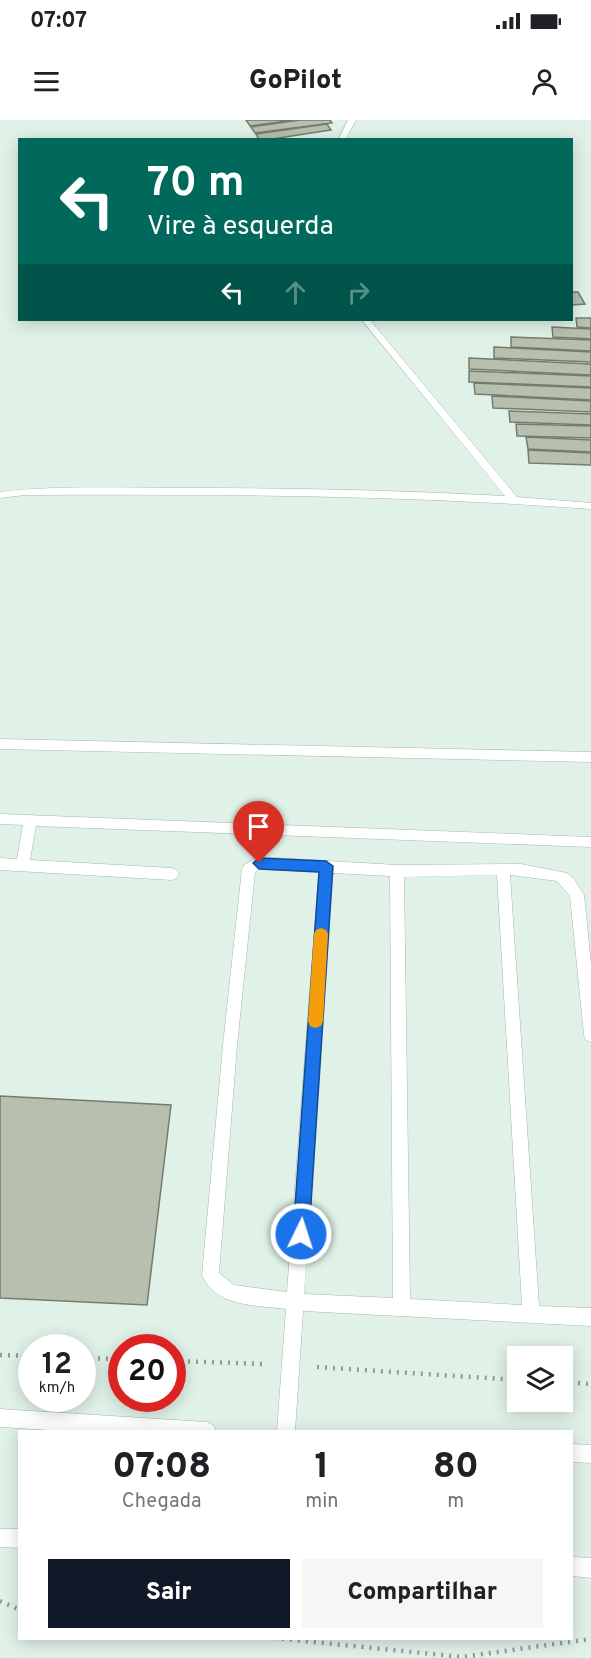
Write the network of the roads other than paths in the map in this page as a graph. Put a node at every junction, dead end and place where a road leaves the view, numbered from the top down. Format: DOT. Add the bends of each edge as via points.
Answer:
graph roads {
  1 [pos="352,120"];
  2 [pos="343,138"];
  3 [pos="367,321"];
  4 [pos="0,495"];
  5 [pos="513,499"];
  6 [pos="591,506"];
  7 [pos="0,744"];
  8 [pos="591,757"];
  9 [pos="0,819"];
  10 [pos="31,820"];
  11 [pos="591,842"];
  12 [pos="0,864"];
  13 [pos="22,865"];
  14 [pos="326,866"];
  15 [pos="503,870"];
  16 [pos="397,871"];
  17 [pos="172,874"];
  18 [pos="591,1035"];
  19 [pos="296,1302"];
  20 [pos="402,1308"];
  21 [pos="531,1315"];
  22 [pos="591,1317"];
  23 [pos="0,1419"];
  24 [pos="190,1430"];
  25 [pos="286,1430"];
  26 [pos="573,1453"];
  27 [pos="591,1454"];
  28 [pos="0,1538"];
  29 [pos="18,1539"];
  30 [pos="573,1567"];
  31 [pos="591,1568"];
  1 -- 2 [label="lane"];
  3 -- 5 [label="lane"];
  4 -- 5 [label="lane" via="247,490"];
  5 -- 6 [label="lane"];
  7 -- 8 [label="lane"];
  9 -- 10 [label="lane"];
  10 -- 11 [label="lane"];
  10 -- 13 [label="lane"];
  12 -- 13 [label="lane"];
  13 -- 17 [label="lane"];
  14 -- 16 [label="lane"];
  14 -- 19 [label="lane"];
  14 -- 19 [label="lane" via="259,863 249,869 210,1275 231,1293"];
  15 -- 16 [label="lane"];
  15 -- 18 [label="lane" via="561,876 577,895"];
  15 -- 21 [label="lane"];
  16 -- 20 [label="lane"];
  19 -- 20 [label="lane"];
  19 -- 25 [label="lane"];
  20 -- 21 [label="lane"];
  21 -- 22 [label="lane"];
  23 -- 24 [label="lane"];
  26 -- 27 [label="lane"];
  28 -- 29 [label="lane"];
  30 -- 31 [label="lane"];
}
